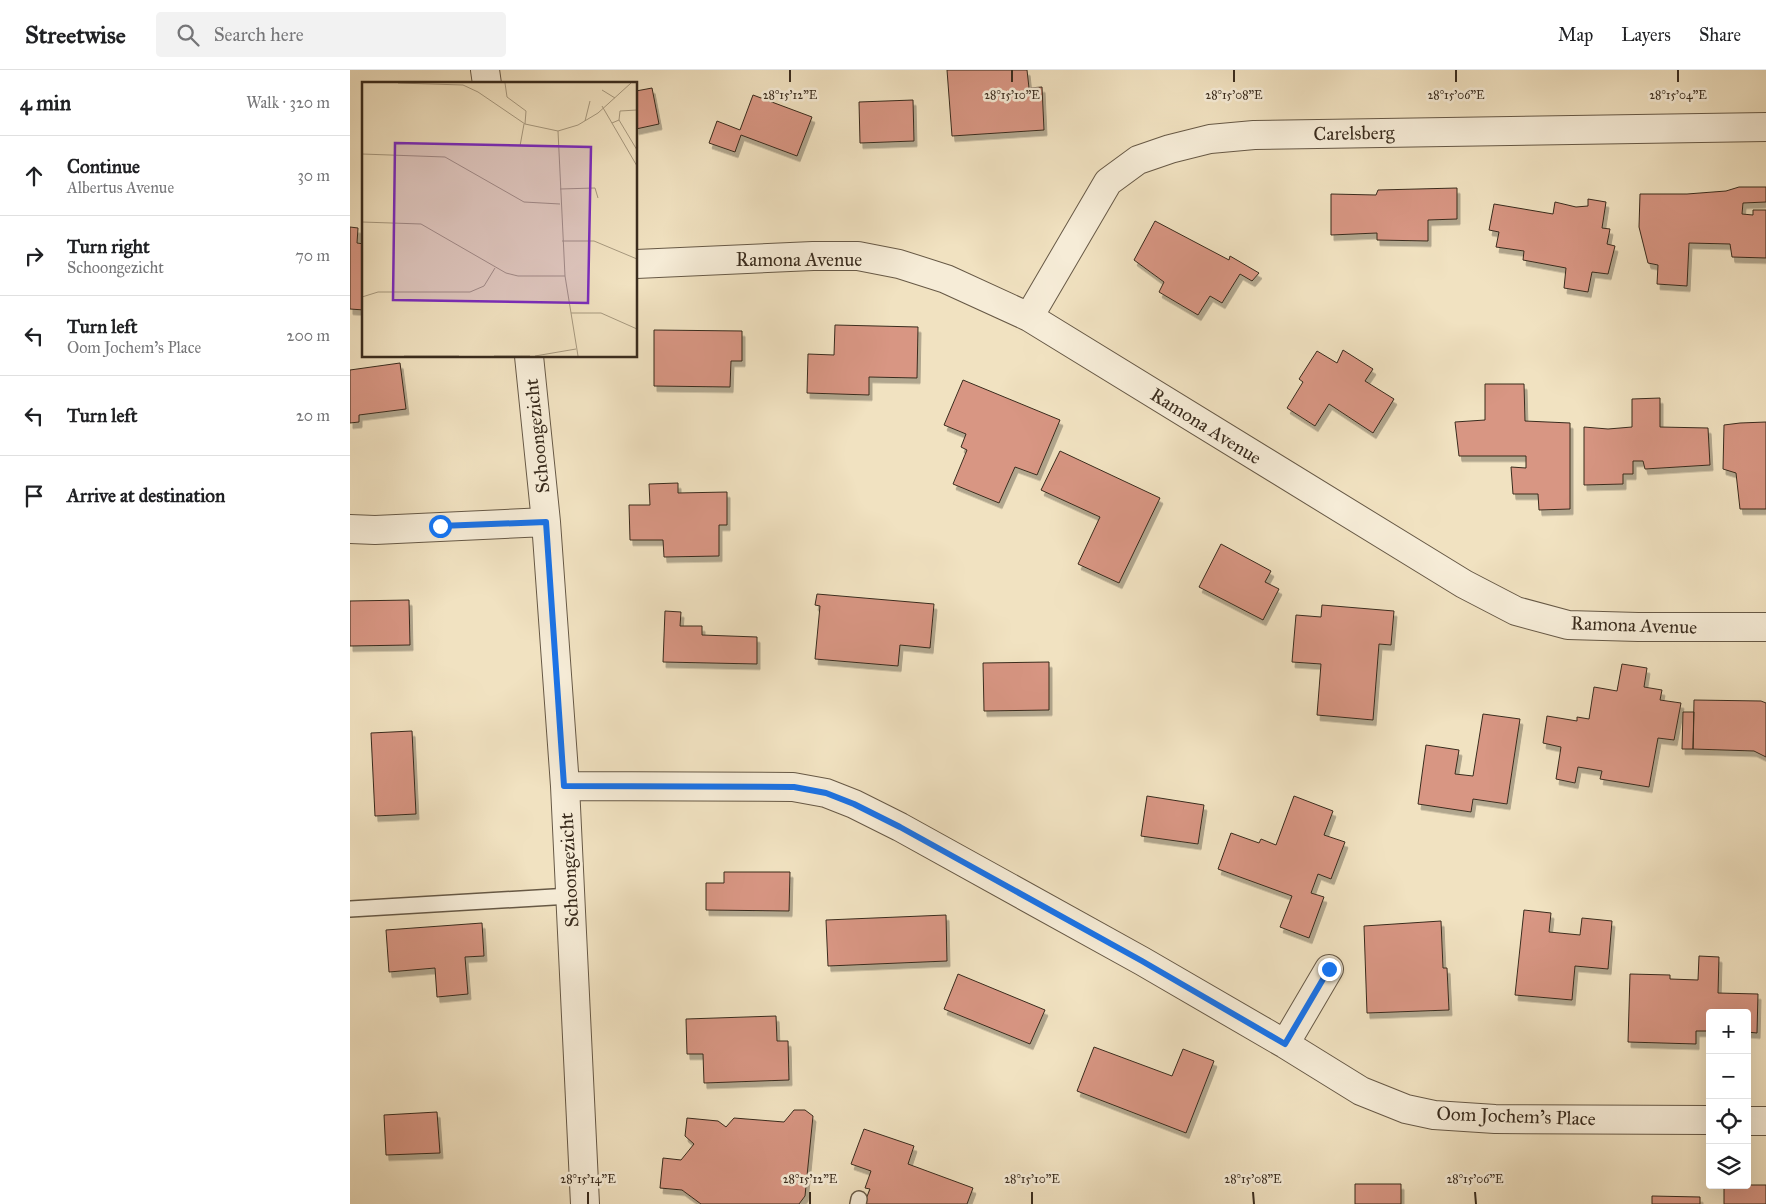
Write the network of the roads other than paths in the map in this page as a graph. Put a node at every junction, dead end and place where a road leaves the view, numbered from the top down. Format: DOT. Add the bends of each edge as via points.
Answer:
graph roads {
  1 [pos="1766,127"];
  2 [pos="638,264"];
  3 [pos="1029,317"];
  4 [pos="529,358"];
  5 [pos="546,522"];
  6 [pos="350,529"];
  7 [pos="1766,627"];
  8 [pos="564,786"];
  9 [pos="570,896"];
  10 [pos="350,908"];
  11 [pos="1329,969"];
  12 [pos="1285,1044"];
  13 [pos="1706,1120"];
  14 [pos="1751,1121"];
  15 [pos="1766,1121"];
  16 [pos="585,1204"];
  1 -- 3 [label="street, Carelsberg" via="1254,135 1210,139 1170,149 1138,160 1108,182"];
  2 -- 3 [label="street, Ramona Avenue" via="858,256 899,264 946,279"];
  3 -- 7 [label="street, Ramona Avenue" via="1464,584 1516,610 1568,625"];
  4 -- 5 [label="street, Schoongezicht"];
  5 -- 6 [label="street"];
  5 -- 8 [label="street, Schoongezicht"];
  8 -- 9 [label="street, Schoongezicht"];
  8 -- 12 [label="street, Oom Jochem's Place" via="784,787 826,793 900,827"];
  9 -- 10 [label="lane"];
  9 -- 16 [label="street, Schoongezicht"];
  11 -- 12 [label="street"];
  12 -- 13 [label="street, Oom Jochem's Place" via="1361,1091 1434,1115 1495,1119"];
  14 -- 15 [label="street"];
}
